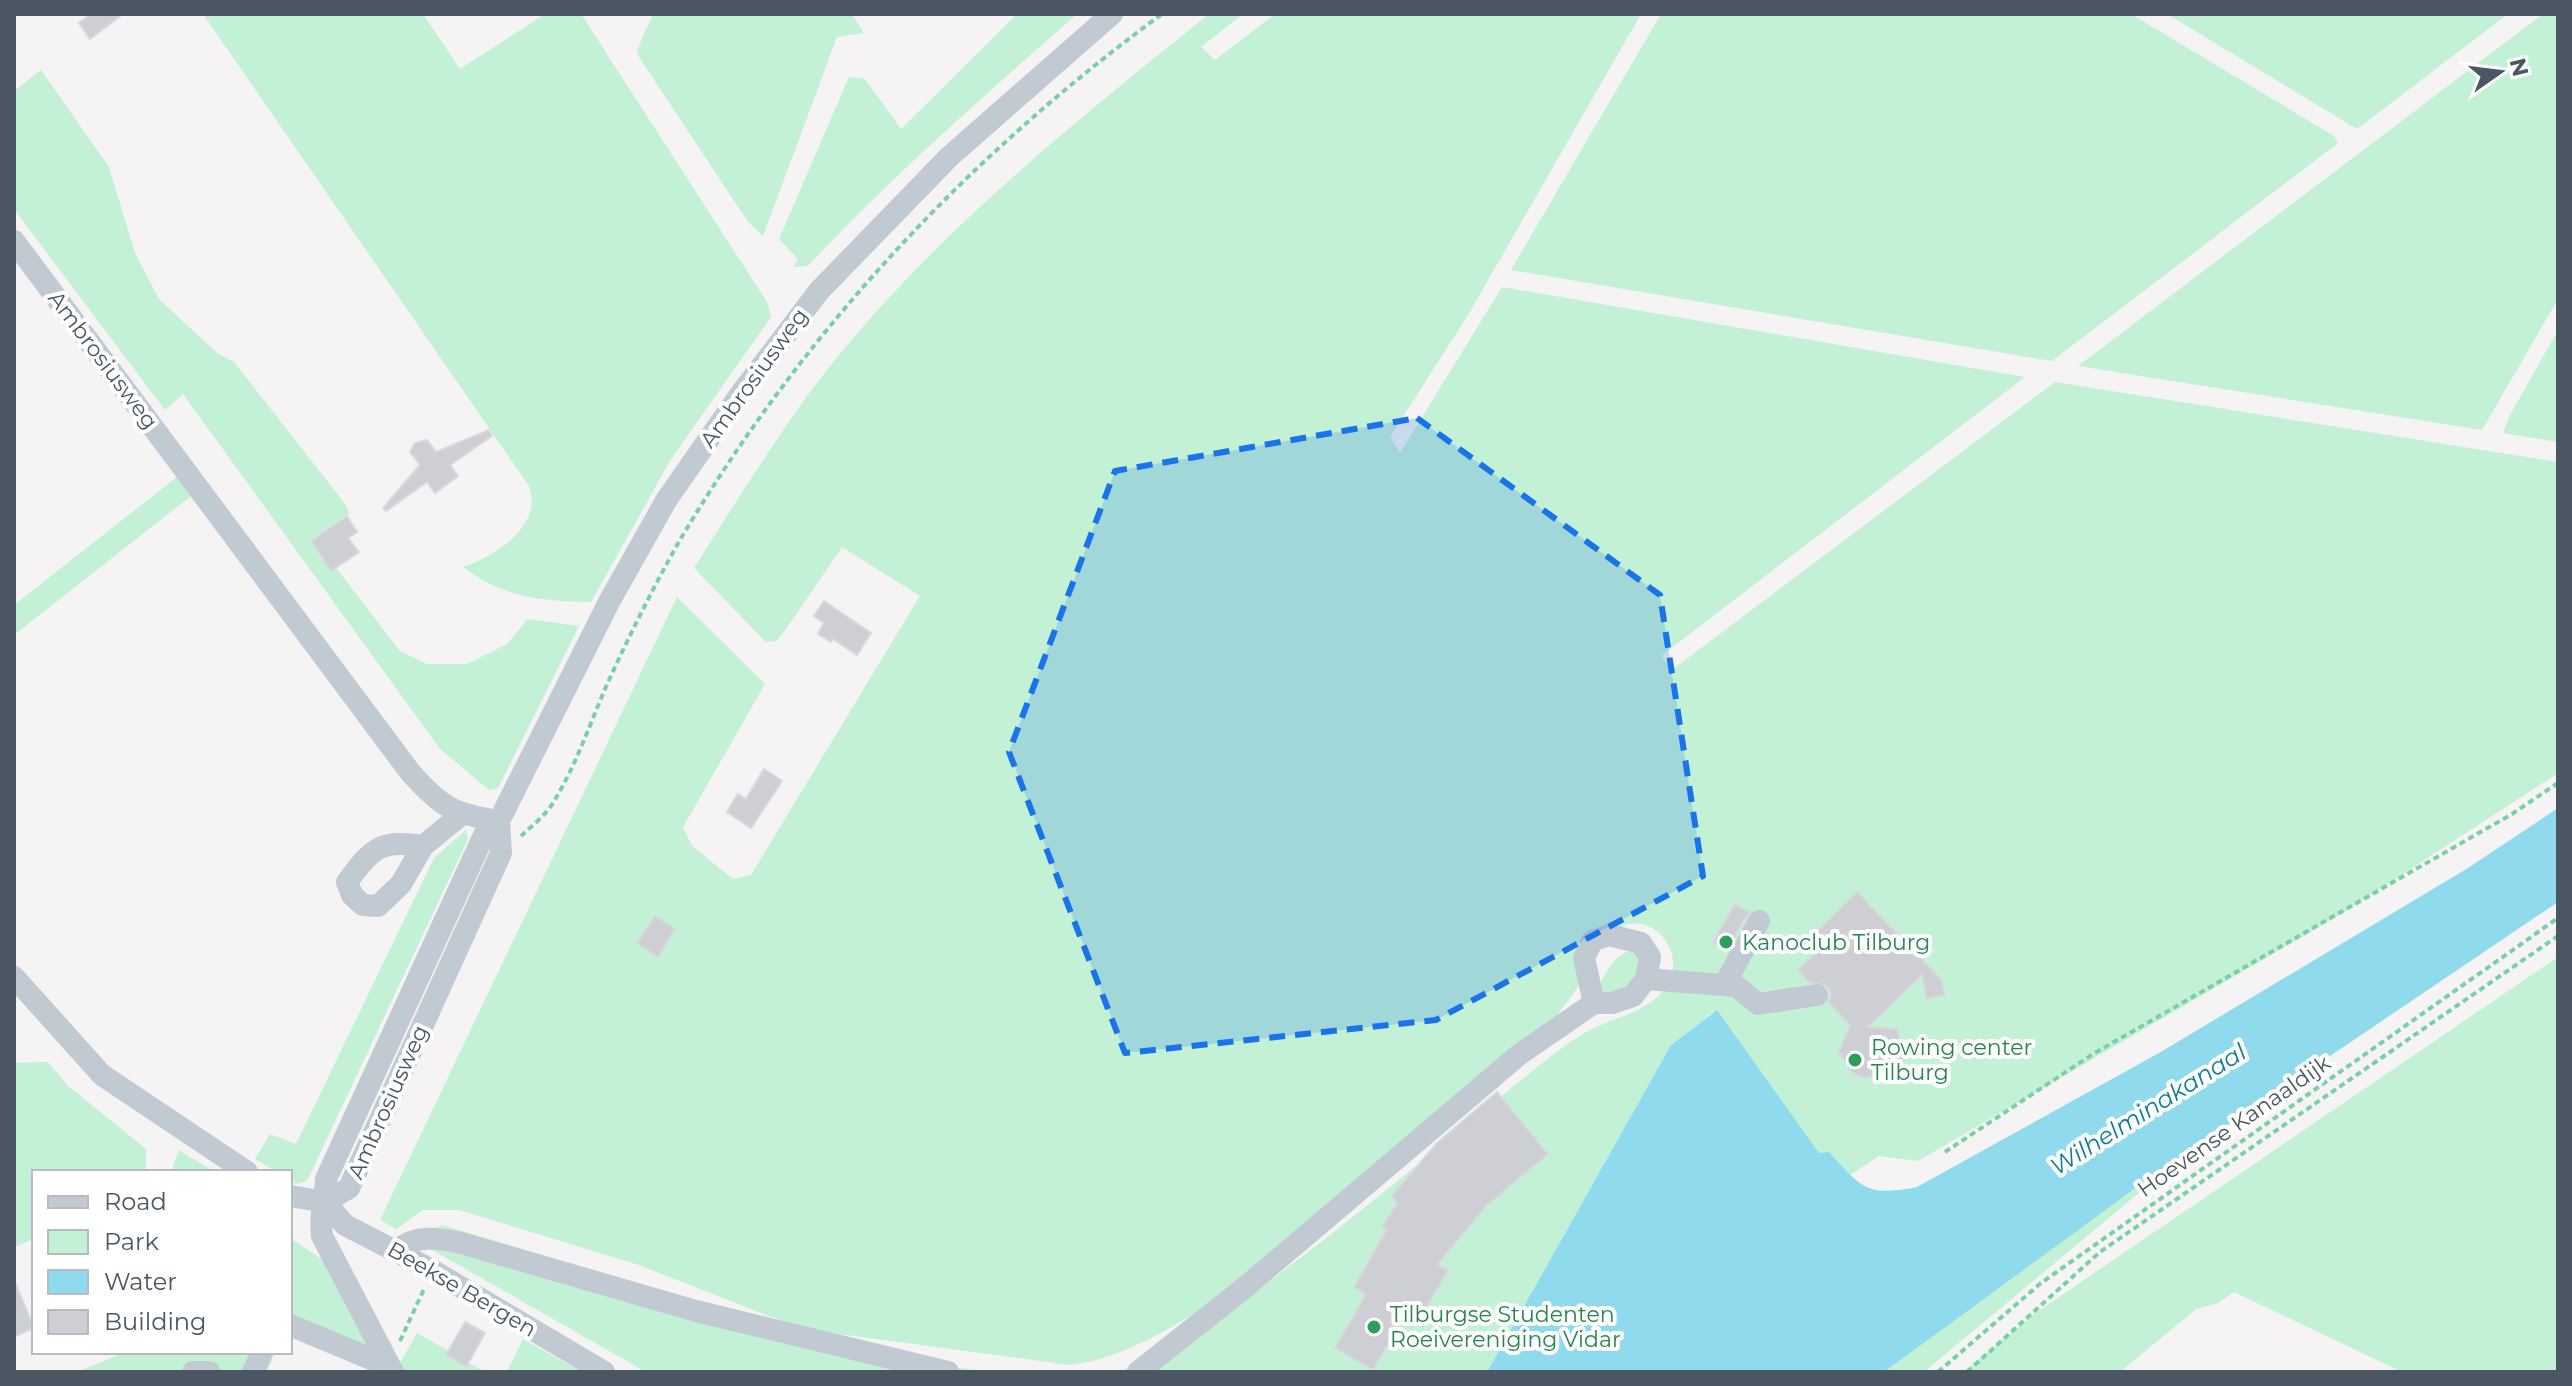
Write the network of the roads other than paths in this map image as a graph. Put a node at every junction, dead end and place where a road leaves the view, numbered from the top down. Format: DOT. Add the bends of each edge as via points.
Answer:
graph roads {
  1 [pos="1112,14"];
  2 [pos="14,241"];
  3 [pos="461,815"];
  4 [pos="499,821"];
  5 [pos="423,846"];
  6 [pos="1759,921"];
  7 [pos="14,977"];
  8 [pos="1646,979"];
  9 [pos="1725,984"];
  10 [pos="1817,995"];
  11 [pos="1594,1003"];
  12 [pos="244,1170"];
  13 [pos="292,1197"];
  14 [pos="325,1202"];
  15 [pos="397,1251"];
  16 [pos="292,1326"];
  17 [pos="391,1369"];
  18 [pos="594,1369"];
  19 [pos="193,1372"];
  20 [pos="209,1372"];
  21 [pos="948,1372"];
  22 [pos="1138,1372"];
  1 -- 4 [label="street, Ambrosiusweg" via="949,157 801,314 667,499"];
  2 -- 3 [label="street, Ambrosiusweg" via="410,772 437,802"];
  3 -- 4 [label="street, Ambrosiusweg"];
  3 -- 5 [label="street"];
  4 -- 14 [label="street, Ambrosiusweg" via="484,835 326,1179"];
  4 -- 14 [label="street, Ambrosiusweg" via="501,853 349,1188"];
  6 -- 9 [label="street"];
  7 -- 12 [label="street" via="102,1075"];
  8 -- 9 [label="street"];
  8 -- 11 [label="street" via="1633,996"];
  8 -- 11 [label="street" via="1650,957 1641,943 1609,935 1592,941 1584,958"];
  9 -- 10 [label="street" via="1758,1004"];
  11 -- 22 [label="street" via="1520,1054"];
  13 -- 14 [label="street"];
  14 -- 15 [label="street, Beekse Bergen" via="345,1225"];
  14 -- 17 [label="street" via="319,1216 322,1236"];
  15 -- 18 [label="street, Beekse Bergen"];
  15 -- 21 [label="street" via="426,1239 451,1241 696,1311"];
  16 -- 17 [label="street"];
  19 -- 20 [label="street"];
}
